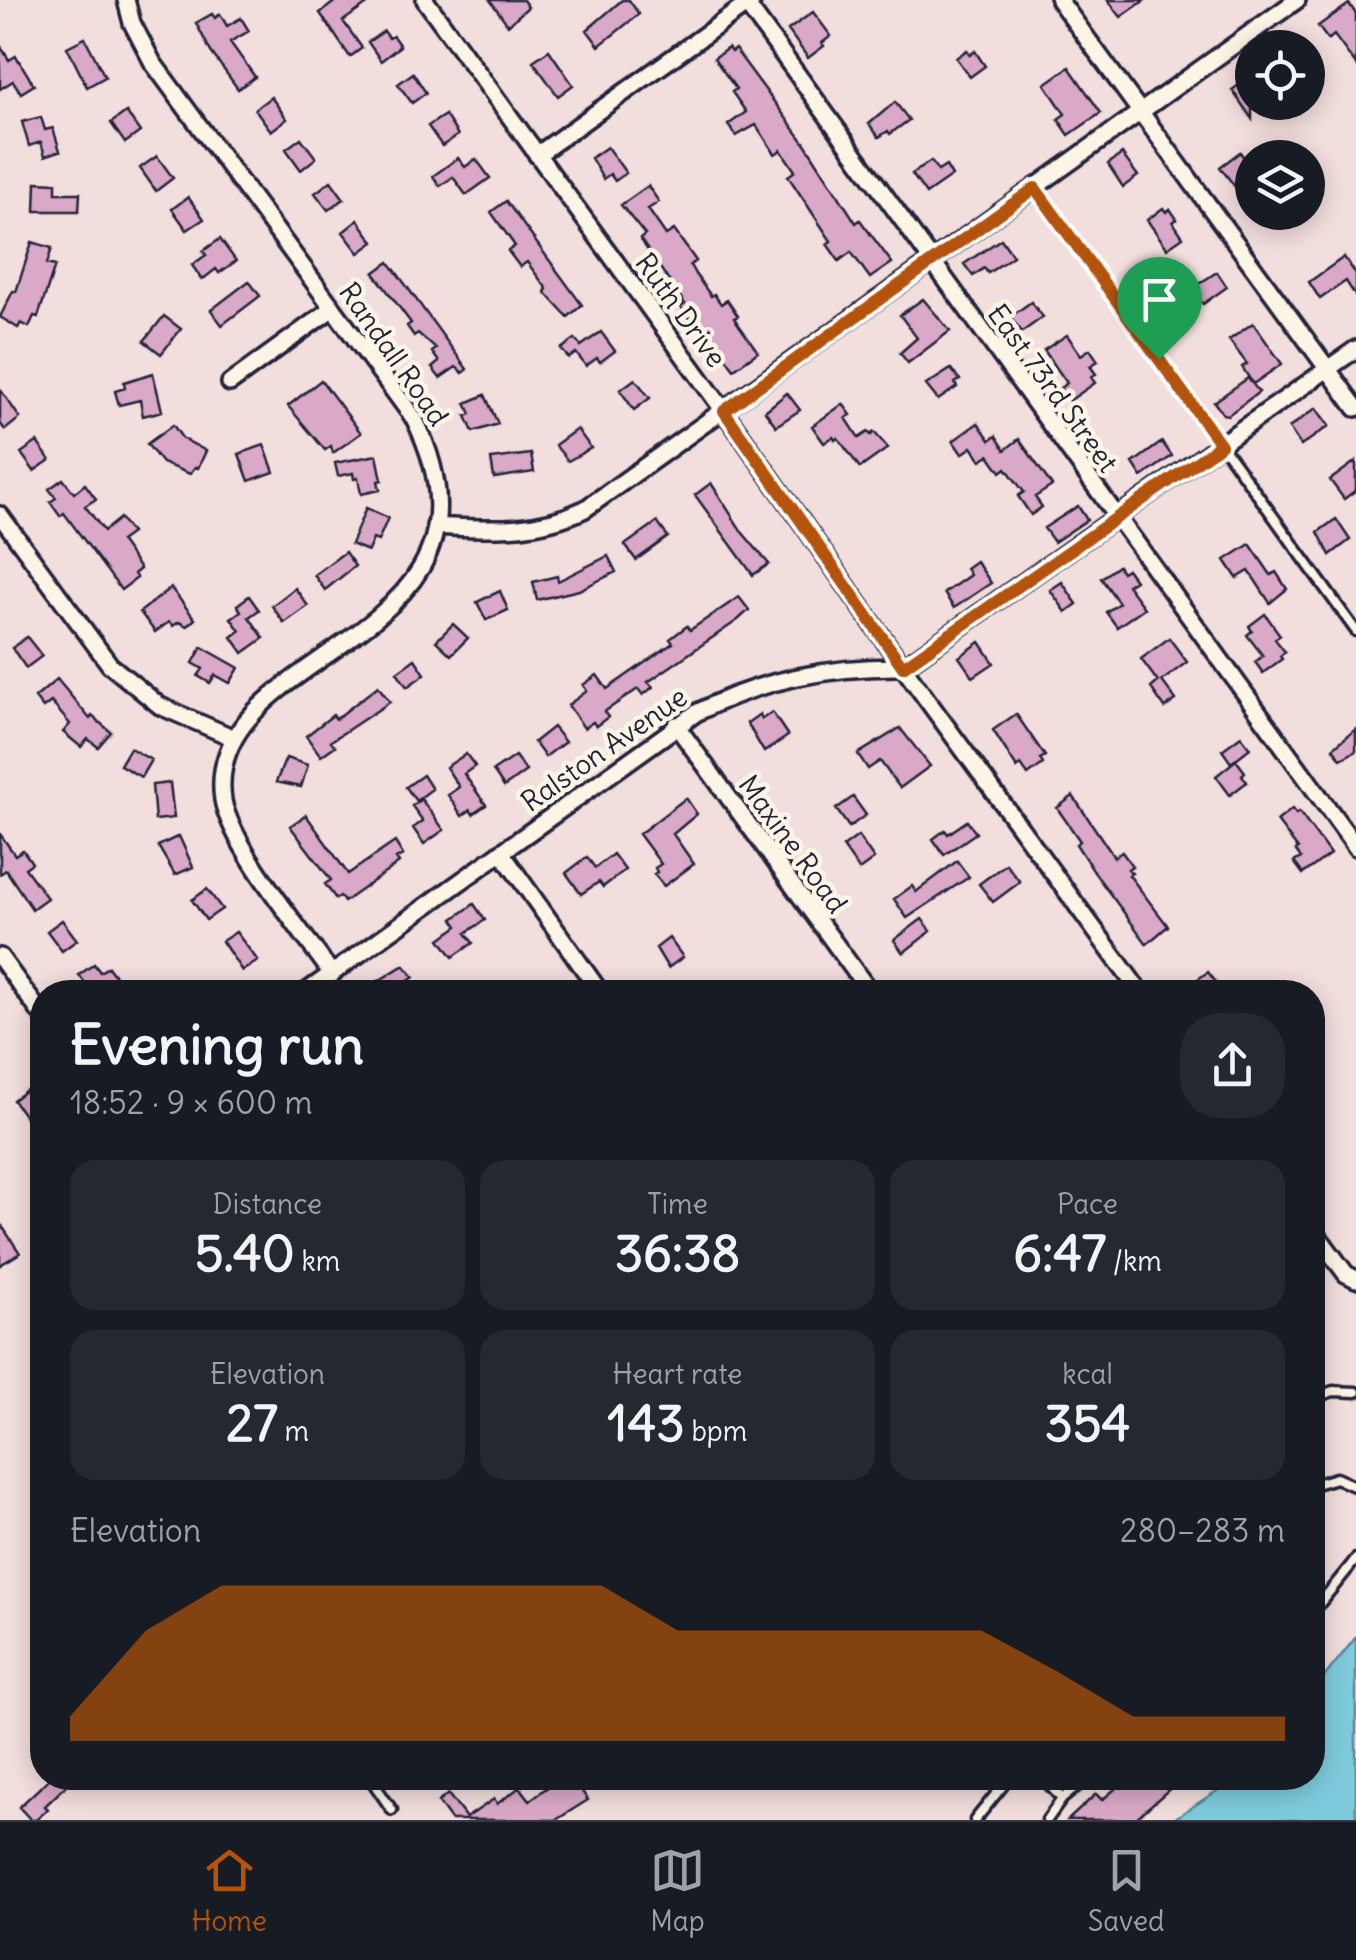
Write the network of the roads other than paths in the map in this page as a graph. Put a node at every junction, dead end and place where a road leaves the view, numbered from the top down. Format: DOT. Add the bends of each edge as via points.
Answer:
graph roads {
  1 [pos="126,0"];
  2 [pos="424,0"];
  3 [pos="1059,0"];
  4 [pos="1297,0"];
  5 [pos="750,3"];
  6 [pos="1140,112"];
  7 [pos="536,156"];
  8 [pos="1035,188"];
  9 [pos="931,262"];
  10 [pos="332,308"];
  11 [pos="1356,349"];
  12 [pos="1328,370"];
  13 [pos="230,383"];
  14 [pos="1356,408"];
  15 [pos="724,411"];
  16 [pos="1221,445"];
  17 [pos="0,515"];
  18 [pos="1116,518"];
  19 [pos="435,526"];
  20 [pos="1356,631"];
  21 [pos="903,667"];
  22 [pos="676,725"];
  23 [pos="234,738"];
  24 [pos="1356,847"];
  25 [pos="501,852"];
  26 [pos="0,957"];
  27 [pos="332,974"];
  28 [pos="325,980"];
  29 [pos="592,980"];
  30 [pos="861,980"];
  31 [pos="1131,980"];
  32 [pos="30,998"];
  33 [pos="1325,1246"];
  34 [pos="1356,1279"];
  35 [pos="1356,1392"];
  36 [pos="1325,1394"];
  37 [pos="1325,1481"];
  38 [pos="1356,1487"];
  39 [pos="1356,1559"];
  40 [pos="1325,1597"];
  41 [pos="378,1790"];
  42 [pos="999,1790"];
  43 [pos="1054,1790"];
  44 [pos="1073,1790"];
  45 [pos="1062,1799"];
  46 [pos="392,1810"];
  47 [pos="976,1820"];
  48 [pos="1047,1820"];
  1 -- 10 [label="street, Randall Road" via="153,62"];
  2 -- 7 [label="street, Ruth Drive"];
  3 -- 6 [label="street"];
  4 -- 6 [label="street"];
  5 -- 7 [label="street"];
  5 -- 9 [label="street, East 73rd Street"];
  6 -- 8 [label="street"];
  6 -- 12 [label="street"];
  7 -- 15 [label="street, Ruth Drive"];
  8 -- 9 [label="street"];
  8 -- 16 [label="lane"];
  9 -- 15 [label="street"];
  9 -- 18 [label="street, East 73rd Street"];
  10 -- 13 [label="street"];
  10 -- 19 [label="street, Randall Road" via="428,446 438,496"];
  11 -- 12 [label="street"];
  12 -- 14 [label="street"];
  12 -- 16 [label="street"];
  15 -- 19 [label="street" via="565,519 514,529"];
  15 -- 21 [label="street, Ruth Drive"];
  16 -- 18 [label="street"];
  16 -- 20 [label="lane"];
  17 -- 23 [label="street" via="110,665 160,706"];
  18 -- 21 [label="street"];
  18 -- 24 [label="street, East 73rd Street"];
  19 -- 23 [label="street, Randall Road" via="418,573 391,606 256,709"];
  21 -- 22 [label="street, Ralston Avenue" via="775,682"];
  21 -- 31 [label="street, Ruth Drive"];
  22 -- 25 [label="street, Ralston Avenue"];
  22 -- 30 [label="street, Maxine Road"];
  23 -- 27 [label="street, Randall Road" via="222,796 230,824"];
  25 -- 27 [label="street, Ralston Avenue"];
  25 -- 29 [label="street"];
  26 -- 32 [label="street"];
  27 -- 28 [label="street, Ralston Avenue"];
  33 -- 34 [label="street"];
  35 -- 36 [label="lane"];
  37 -- 38 [label="lane" via="1336,1478"];
  39 -- 40 [label="lane"];
  41 -- 46 [label="lane"];
  42 -- 47 [label="lane"];
  43 -- 45 [label="lane"];
  44 -- 45 [label="lane"];
  45 -- 48 [label="lane"];
}
